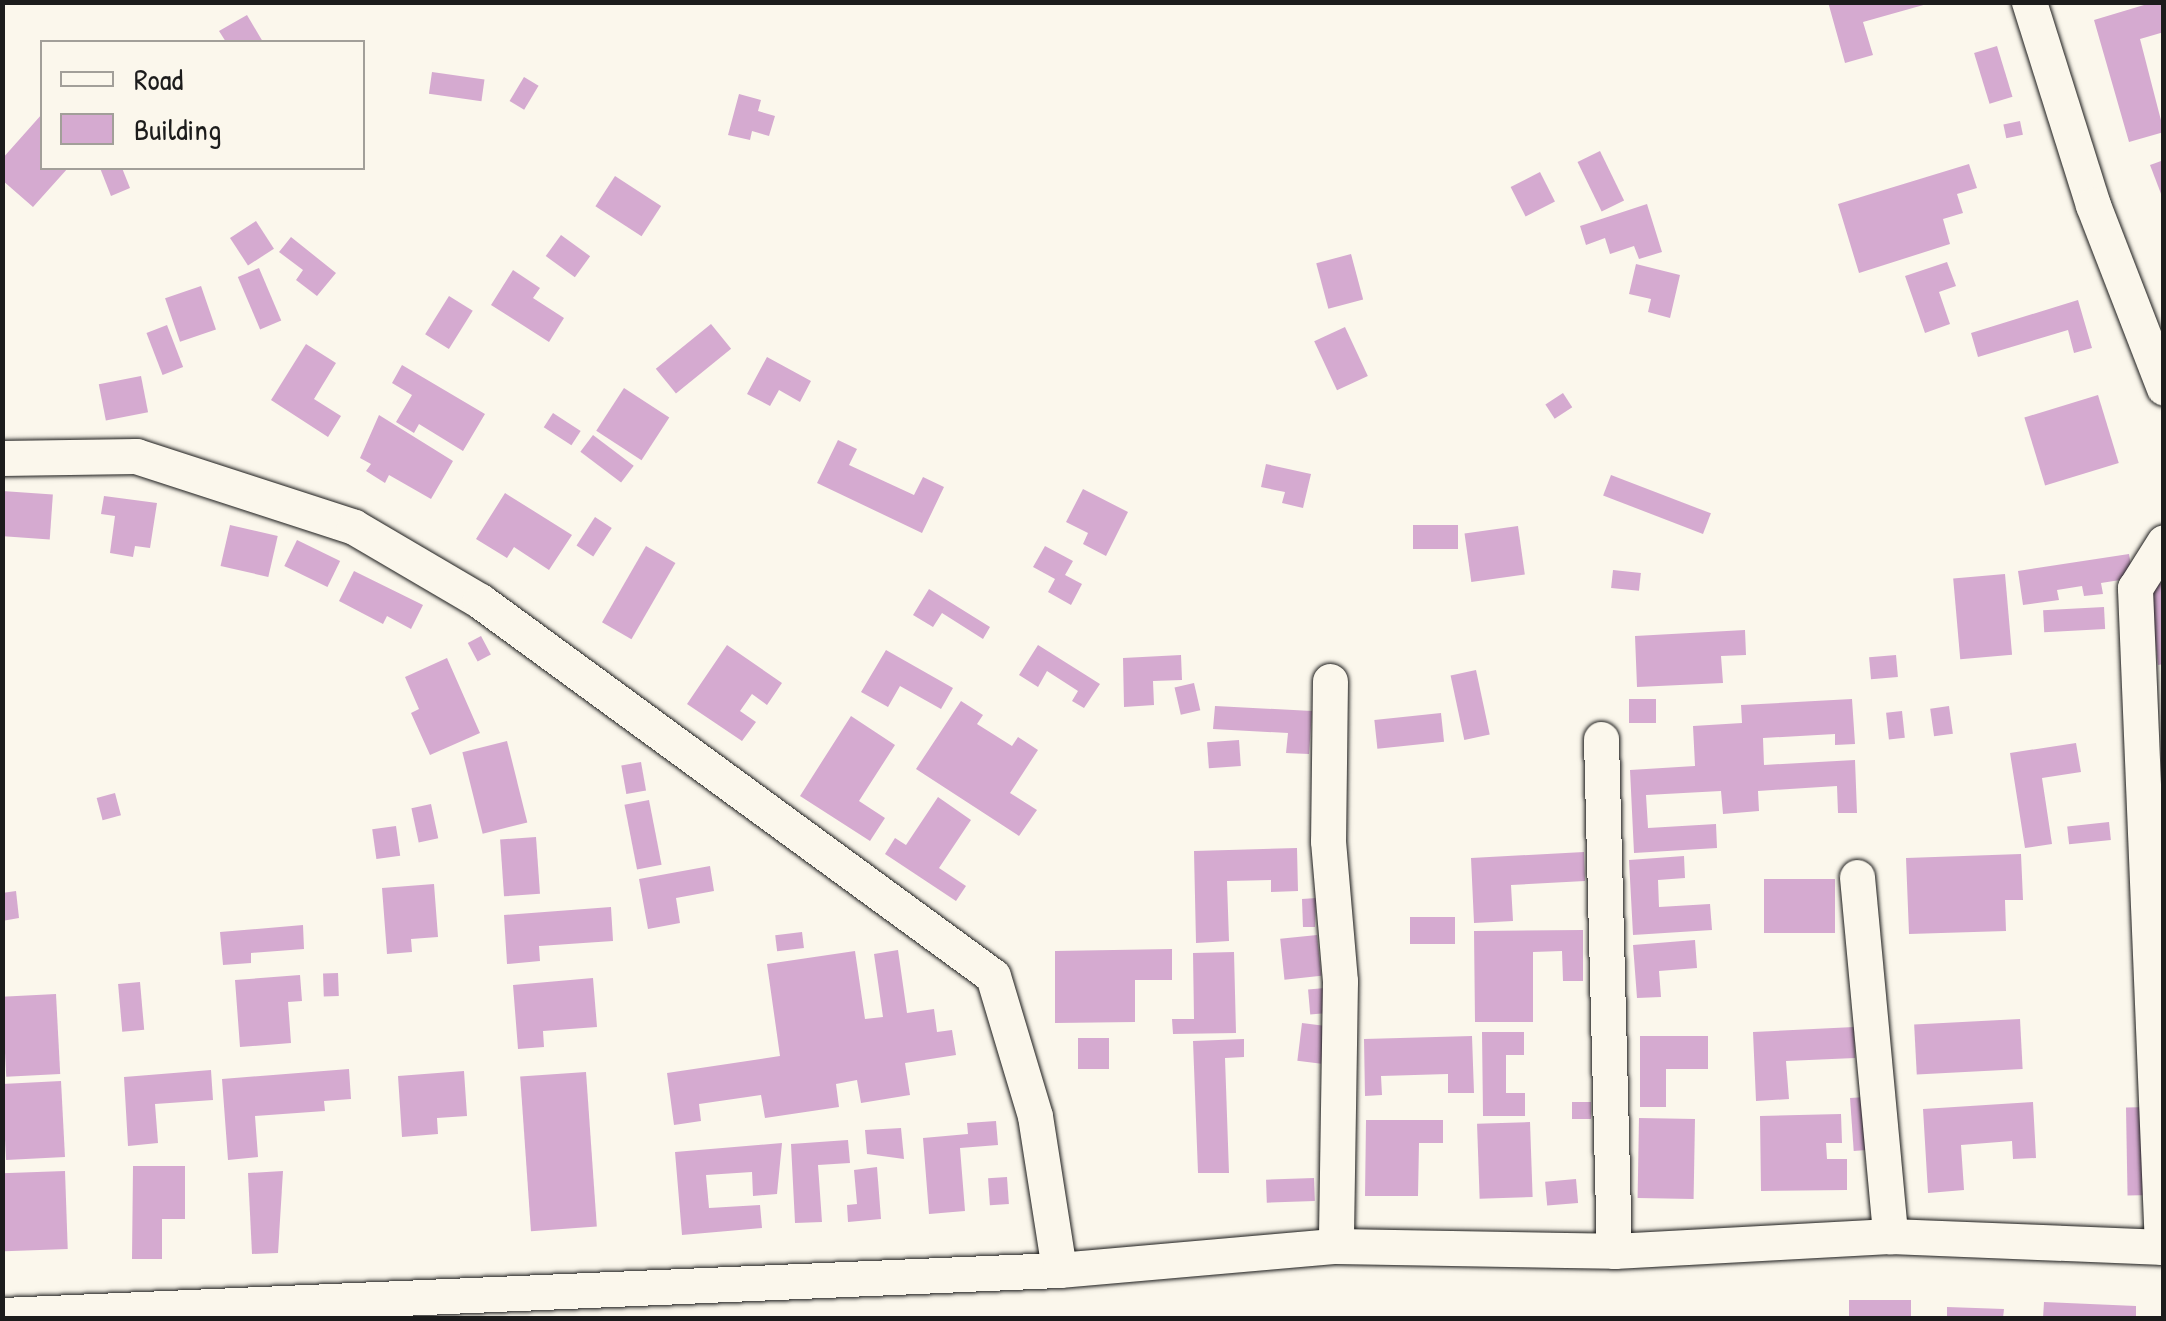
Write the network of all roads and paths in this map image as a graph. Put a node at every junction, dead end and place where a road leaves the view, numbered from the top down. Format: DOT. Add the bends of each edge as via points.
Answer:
graph roads {
  1 [pos="2029,2"];
  2 [pos="2164,388"];
  3 [pos="2,458"];
  4 [pos="2164,542"];
  5 [pos="1330,681"];
  6 [pos="1601,739"];
  7 [pos="1857,877"];
  8 [pos="1890,1236"];
  9 [pos="1336,1246"];
  10 [pos="2163,1247"];
  11 [pos="1614,1251"];
  12 [pos="1059,1270"];
  13 [pos="2,1315"];
  1 -- 2 [label="street" via="2092,204"];
  3 -- 12 [label="street" via="136,456 354,528 480,601 993,976 1035,1116"];
  4 -- 10 [label="street" via="2135,588"];
  5 -- 9 [label="street" via="1328,841 1340,980"];
  6 -- 11 [label="street"];
  7 -- 8 [label="street"];
  8 -- 10 [label="street"];
  8 -- 11 [label="street"];
  9 -- 11 [label="street"];
  9 -- 12 [label="street"];
  12 -- 13 [label="street"];
}
